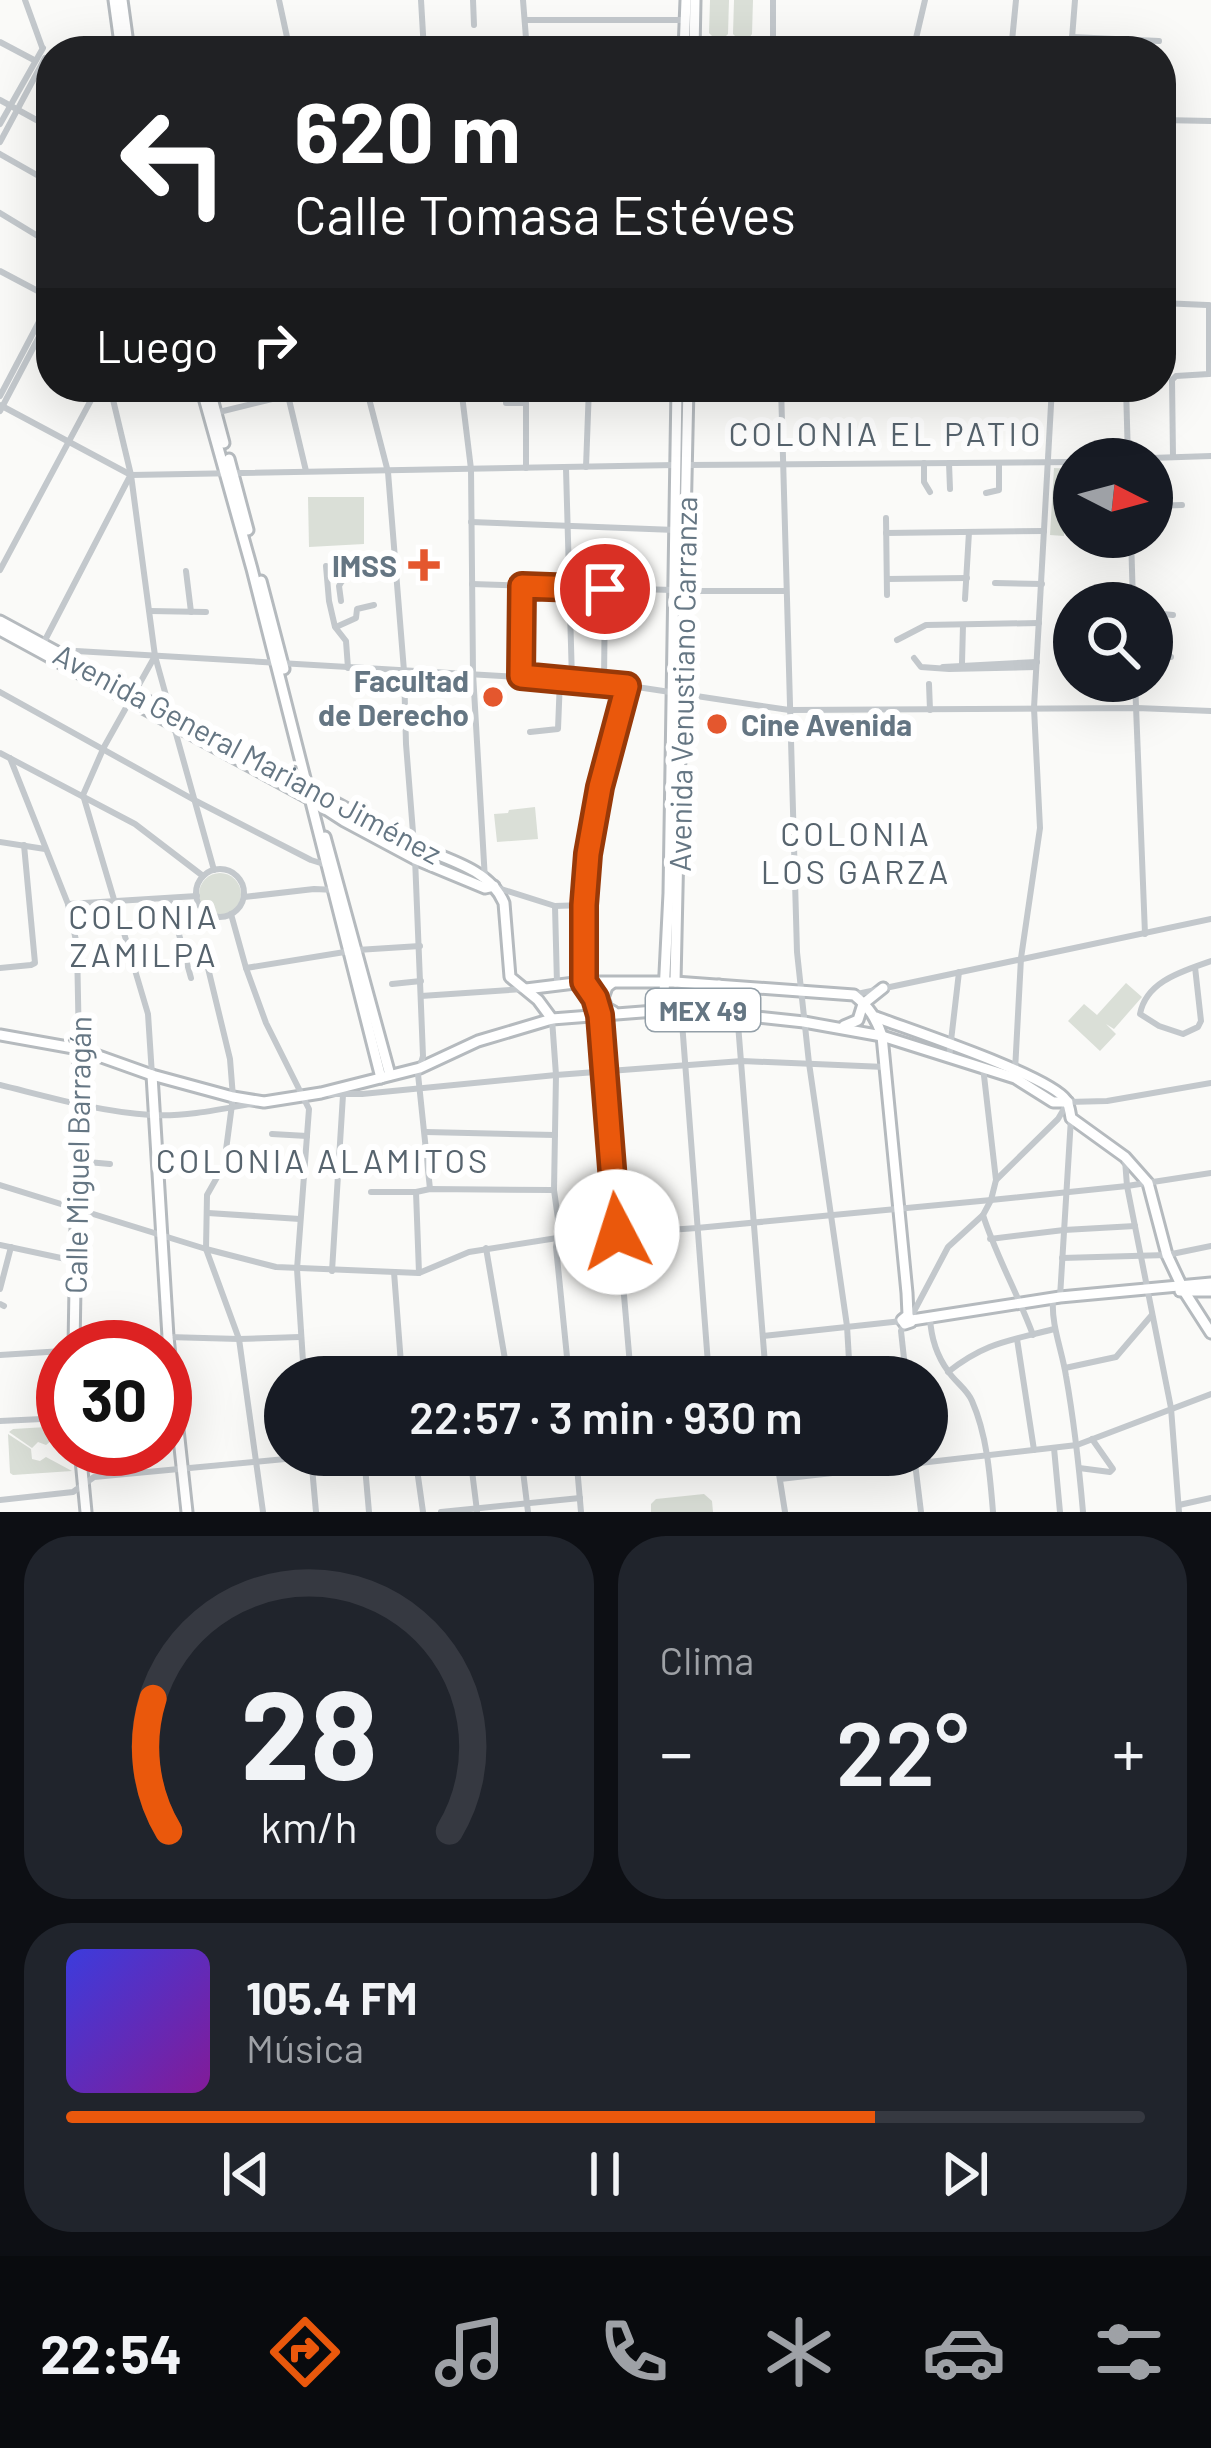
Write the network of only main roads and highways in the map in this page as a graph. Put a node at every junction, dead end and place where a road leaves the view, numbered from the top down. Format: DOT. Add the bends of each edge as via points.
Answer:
graph roads {
  1 [pos="118,0"];
  2 [pos="690,0"];
  3 [pos="123,36"];
  4 [pos="685,36"];
  5 [pos="693,36"];
  6 [pos="209,402"];
  7 [pos="677,402"];
  8 [pos="687,402"];
  9 [pos="681,465"];
  10 [pos="679,591"];
  11 [pos="0,621"];
  12 [pos="0,630"];
  13 [pos="132,696"];
  14 [pos="312,795"];
  15 [pos="444,865"];
  16 [pos="617,981"];
  17 [pos="671,982"];
  18 [pos="551,985"];
  19 [pos="718,985"];
  20 [pos="883,988"];
  21 [pos="524,989"];
  22 [pos="863,1004"];
  23 [pos="681,1009"];
  24 [pos="715,1011"];
  25 [pos="617,1013"];
  26 [pos="876,1016"];
  27 [pos="554,1018"];
  28 [pos="839,1027"];
  29 [pos="0,1035"];
  30 [pos="882,1036"];
  31 [pos="80,1048"];
  32 [pos="951,1052"];
  33 [pos="1015,1074"];
  34 [pos="152,1076"];
  35 [pos="385,1077"];
  36 [pos="1211,1287"];
  37 [pos="1182,1288"];
  38 [pos="74,1320"];
  39 [pos="1211,1333"];
  40 [pos="83,1476"];
  41 [pos="86,1512"];
  42 [pos="187,1512"];
  1 -- 3 [label="main road"];
  2 -- 4 [label="main road"];
  2 -- 5 [label="main road"];
  6 -- 14 [label="main road"];
  7 -- 9 [label="main road, Avenida Venustiano Carranza"];
  8 -- 9 [label="main road, Avenida Venustiano Carranza"];
  9 -- 10 [label="main road, Avenida Venustiano Carranza"];
  9 -- 10 [label="main road, Avenida Venustiano Carranza"];
  10 -- 17 [label="main road, Avenida Venustiano Carranza"];
  11 -- 13 [label="main road, Avenida General Mariano Jiménez"];
  12 -- 13 [label="main road, Avenida General Mariano Jiménez"];
  13 -- 14 [label="main road, Avenida General Mariano Jiménez"];
  14 -- 15 [label="main road, Avenida General Mariano Jiménez"];
  14 -- 15 [label="main road, Avenida General Mariano Jiménez" via="415,859"];
  14 -- 35 [label="main road"];
  15 -- 21 [label="main road, Avenida General Mariano Jiménez" via="488,884 504,903 510,977"];
  16 -- 17 [label="main road"];
  16 -- 18 [label="main road"];
  16 -- 25 [label="main road" via="603,998"];
  17 -- 19 [label="main road"];
  17 -- 23 [label="main road" via="664,992"];
  18 -- 21 [label="main road"];
  18 -- 27 [label="main road" via="545,1004"];
  19 -- 22 [label="main road" via="854,995"];
  19 -- 24 [label="main road" via="728,1000"];
  20 -- 22 [label="main road"];
  21 -- 27 [label="main road"];
  22 -- 26 [label="main road"];
  22 -- 28 [label="main road" via="858,1020"];
  23 -- 24 [label="main road, MEX 49"];
  23 -- 25 [label="main road, MEX 49"];
  24 -- 28 [label="main road, MEX 49"];
  25 -- 27 [label="main road, MEX 49"];
  26 -- 30 [label="main road"];
  26 -- 32 [label="main road"];
  27 -- 35 [label="main road, MEX 49"];
  28 -- 30 [label="main road, MEX 49"];
  29 -- 31 [label="main road"];
  30 -- 32 [label="main road, MEX 49"];
  30 -- 37 [label="main road" via="908,1320"];
  31 -- 34 [label="main road"];
  31 -- 38 [label="main road, Calle Miguel Barragán"];
  32 -- 33 [label="main road"];
  32 -- 33 [label="main road, MEX 49"];
  33 -- 37 [label="main road" via="1056,1091 1071,1118 1148,1183"];
  34 -- 35 [label="main road" via="232,1102"];
  34 -- 42 [label="main road"];
  36 -- 37 [label="main road"];
  37 -- 39 [label="main road"];
  40 -- 41 [label="main road"];
}
